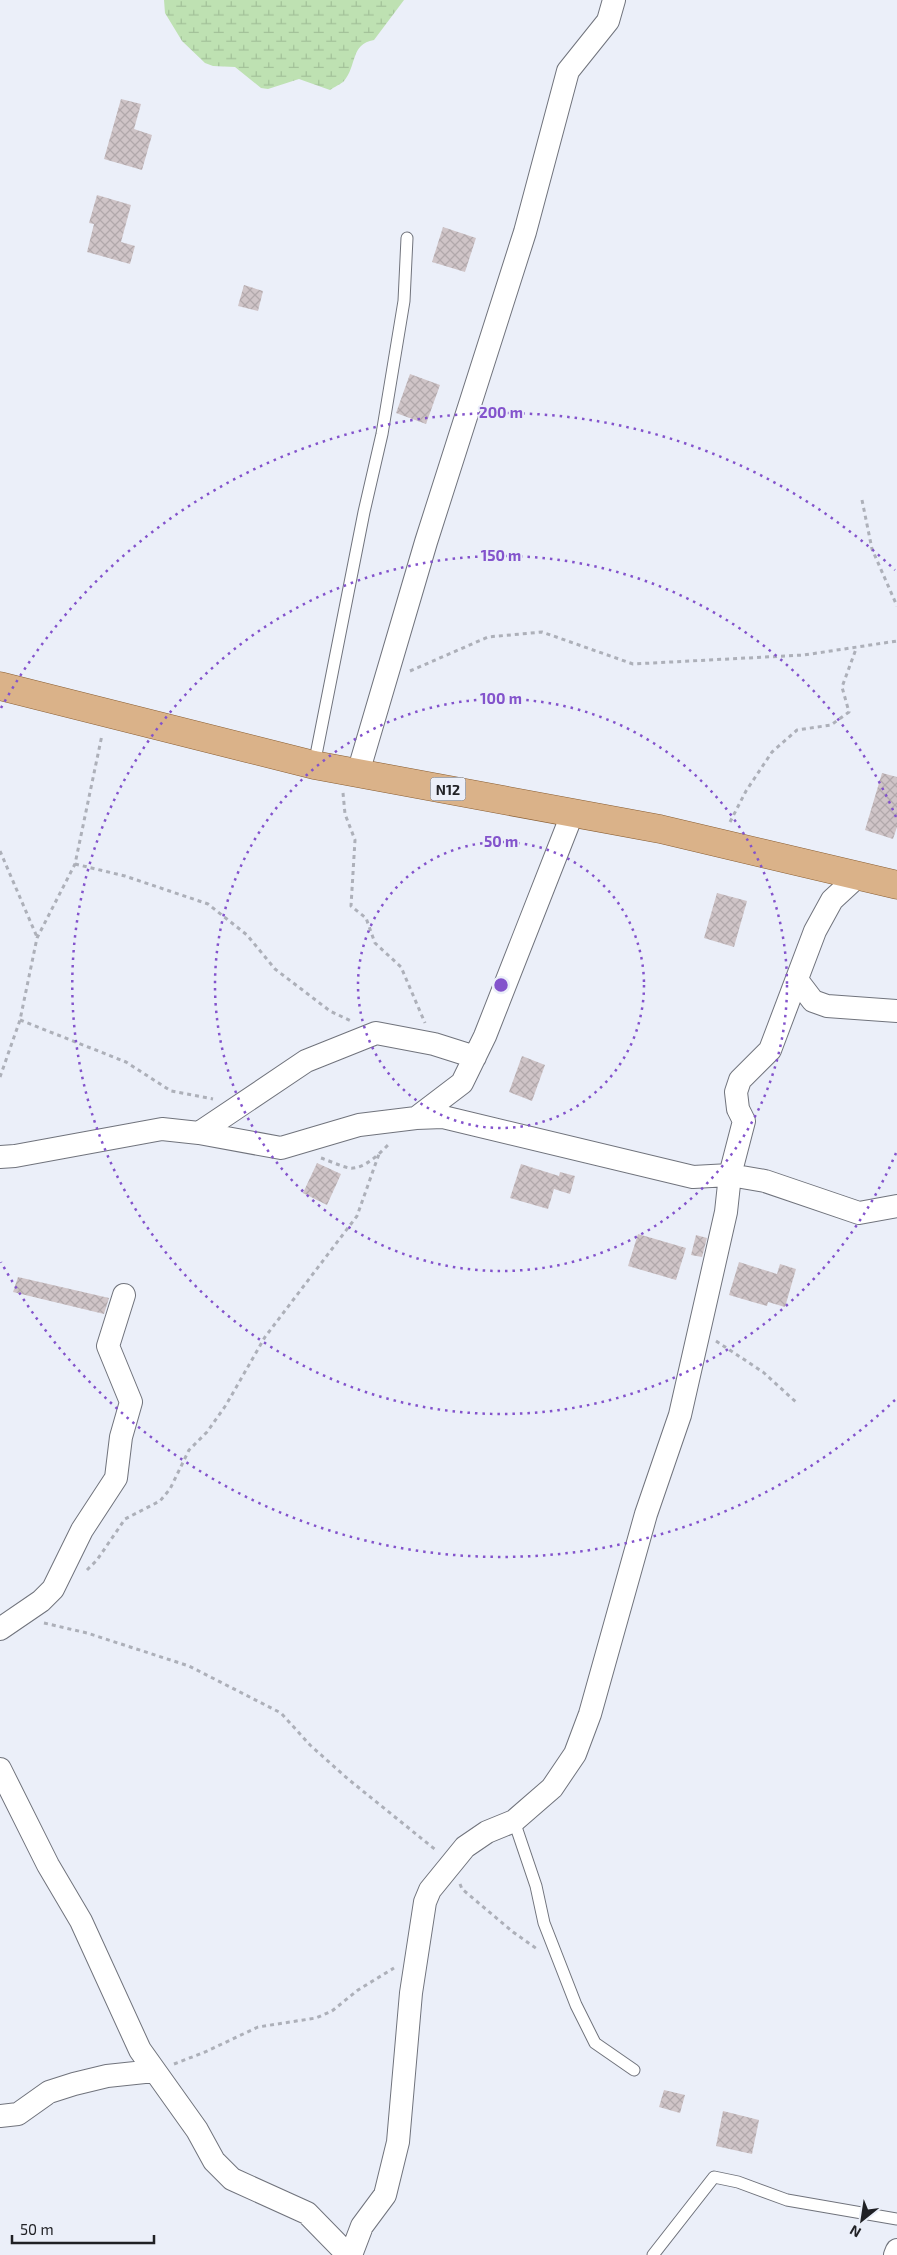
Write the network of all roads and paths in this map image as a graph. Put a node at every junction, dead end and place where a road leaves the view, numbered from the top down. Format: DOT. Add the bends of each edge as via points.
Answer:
graph roads {
  1 [pos="614,0"];
  2 [pos="407,238"];
  3 [pos="862,500"];
  4 [pos="897,606"];
  5 [pos="897,641"];
  6 [pos="856,649"];
  7 [pos="384,682"];
  8 [pos="0,686"];
  9 [pos="107,713"];
  10 [pos="314,765"];
  11 [pos="349,771"];
  12 [pos="573,812"];
  13 [pos="720,843"];
  14 [pos="0,851"];
  15 [pos="75,864"];
  16 [pos="858,876"];
  17 [pos="897,885"];
  18 [pos="37,938"];
  19 [pos="797,980"];
  20 [pos="897,1011"];
  21 [pos="20,1020"];
  22 [pos="376,1033"];
  23 [pos="434,1044"];
  24 [pos="475,1057"];
  25 [pos="0,1077"];
  26 [pos="241,1105"];
  27 [pos="416,1118"];
  28 [pos="199,1132"];
  29 [pos="391,1142"];
  30 [pos="379,1154"];
  31 [pos="0,1157"];
  32 [pos="316,1157"];
  33 [pos="730,1175"];
  34 [pos="897,1206"];
  35 [pos="124,1295"];
  36 [pos="699,1330"];
  37 [pos="796,1403"];
  38 [pos="53,1589"];
  39 [pos="21,1615"];
  40 [pos="0,1629"];
  41 [pos="0,1769"];
  42 [pos="514,1821"];
  43 [pos="452,1863"];
  44 [pos="416,1955"];
  45 [pos="560,1965"];
  46 [pos="634,2070"];
  47 [pos="154,2071"];
  48 [pos="0,2116"];
  49 [pos="897,2220"];
  50 [pos="897,2250"];
  51 [pos="349,2255"];
  52 [pos="653,2255"];
  53 [pos="895,2255"];
  1 -- 7 [label="street" via="608,21 568,71 525,232"];
  2 -- 10 [label="lane" via="404,301 382,434"];
  3 -- 4 [label="path" via="872,549"];
  5 -- 6 [label="path"];
  6 -- 7 [label="path" via="804,655 632,664 542,632 488,637"];
  6 -- 13 [label="path" via="842,687 848,712 831,725 797,730 772,752 746,791"];
  7 -- 11 [label="street"];
  8 -- 9 [label="main road, N12"];
  9 -- 10 [label="main road, N12"];
  9 -- 15 [label="path"];
  10 -- 11 [label="main road, N12"];
  11 -- 12 [label="main road, N12"];
  11 -- 23 [label="path" via="345,814 355,840 351,906 366,918 375,942 401,967"];
  12 -- 13 [label="main road, N12"];
  12 -- 24 [label="street"];
  13 -- 16 [label="main road, N12"];
  14 -- 18 [label="path"];
  15 -- 18 [label="path"];
  15 -- 22 [label="path" via="125,876 208,904 247,935 275,969 330,1011"];
  16 -- 17 [label="main road, N12"];
  16 -- 19 [label="street" via="832,900 815,931"];
  18 -- 21 [label="path"];
  19 -- 20 [label="street" via="813,1001 828,1006"];
  19 -- 33 [label="street" via="770,1050 740,1080 736,1092 738,1109 744,1121"];
  21 -- 25 [label="path"];
  21 -- 26 [label="path" via="126,1062 171,1091"];
  22 -- 23 [label="street"];
  22 -- 26 [label="street" via="306,1061"];
  23 -- 24 [label="street"];
  24 -- 27 [label="street" via="462,1082"];
  26 -- 28 [label="street"];
  27 -- 28 [label="street" via="359,1125 281,1148"];
  27 -- 33 [label="street" via="443,1117 693,1177"];
  28 -- 31 [label="street" via="162,1129"];
  29 -- 30 [label="path"];
  30 -- 32 [label="path" via="359,1167 348,1168"];
  30 -- 38 [label="path" via="357,1216 265,1337 226,1405 190,1450 170,1489 160,1501 125,1519 97,1560 82,1575"];
  33 -- 34 [label="street" via="765,1181 858,1213"];
  33 -- 36 [label="street" via="726,1212"];
  35 -- 38 [label="street" via="108,1346 131,1402 120,1437 116,1478 82,1530"];
  36 -- 37 [label="path" via="763,1372"];
  36 -- 42 [label="street" via="680,1415 646,1514 590,1714 575,1754 552,1788"];
  38 -- 39 [label="street"];
  39 -- 40 [label="street"];
  39 -- 43 [label="path" via="189,1666 281,1713 348,1779"];
  41 -- 47 [label="street" via="48,1866 81,1921 140,2050"];
  42 -- 43 [label="street" via="487,1832 465,1847"];
  42 -- 45 [label="lane"];
  43 -- 44 [label="street" via="430,1890 425,1902"];
  43 -- 45 [label="path" via="462,1889 513,1932"];
  44 -- 47 [label="path" via="358,1990 332,2011 316,2018 258,2026"];
  44 -- 51 [label="street" via="398,2142 385,2195 362,2226"];
  45 -- 46 [label="lane" via="595,2043"];
  47 -- 48 [label="street" via="107,2076 74,2084 49,2092 18,2114"];
  47 -- 51 [label="street" via="197,2130 214,2161 232,2179 307,2213"];
  49 -- 52 [label="lane" via="787,2200 714,2177"];
  50 -- 53 [label="street"];
}
